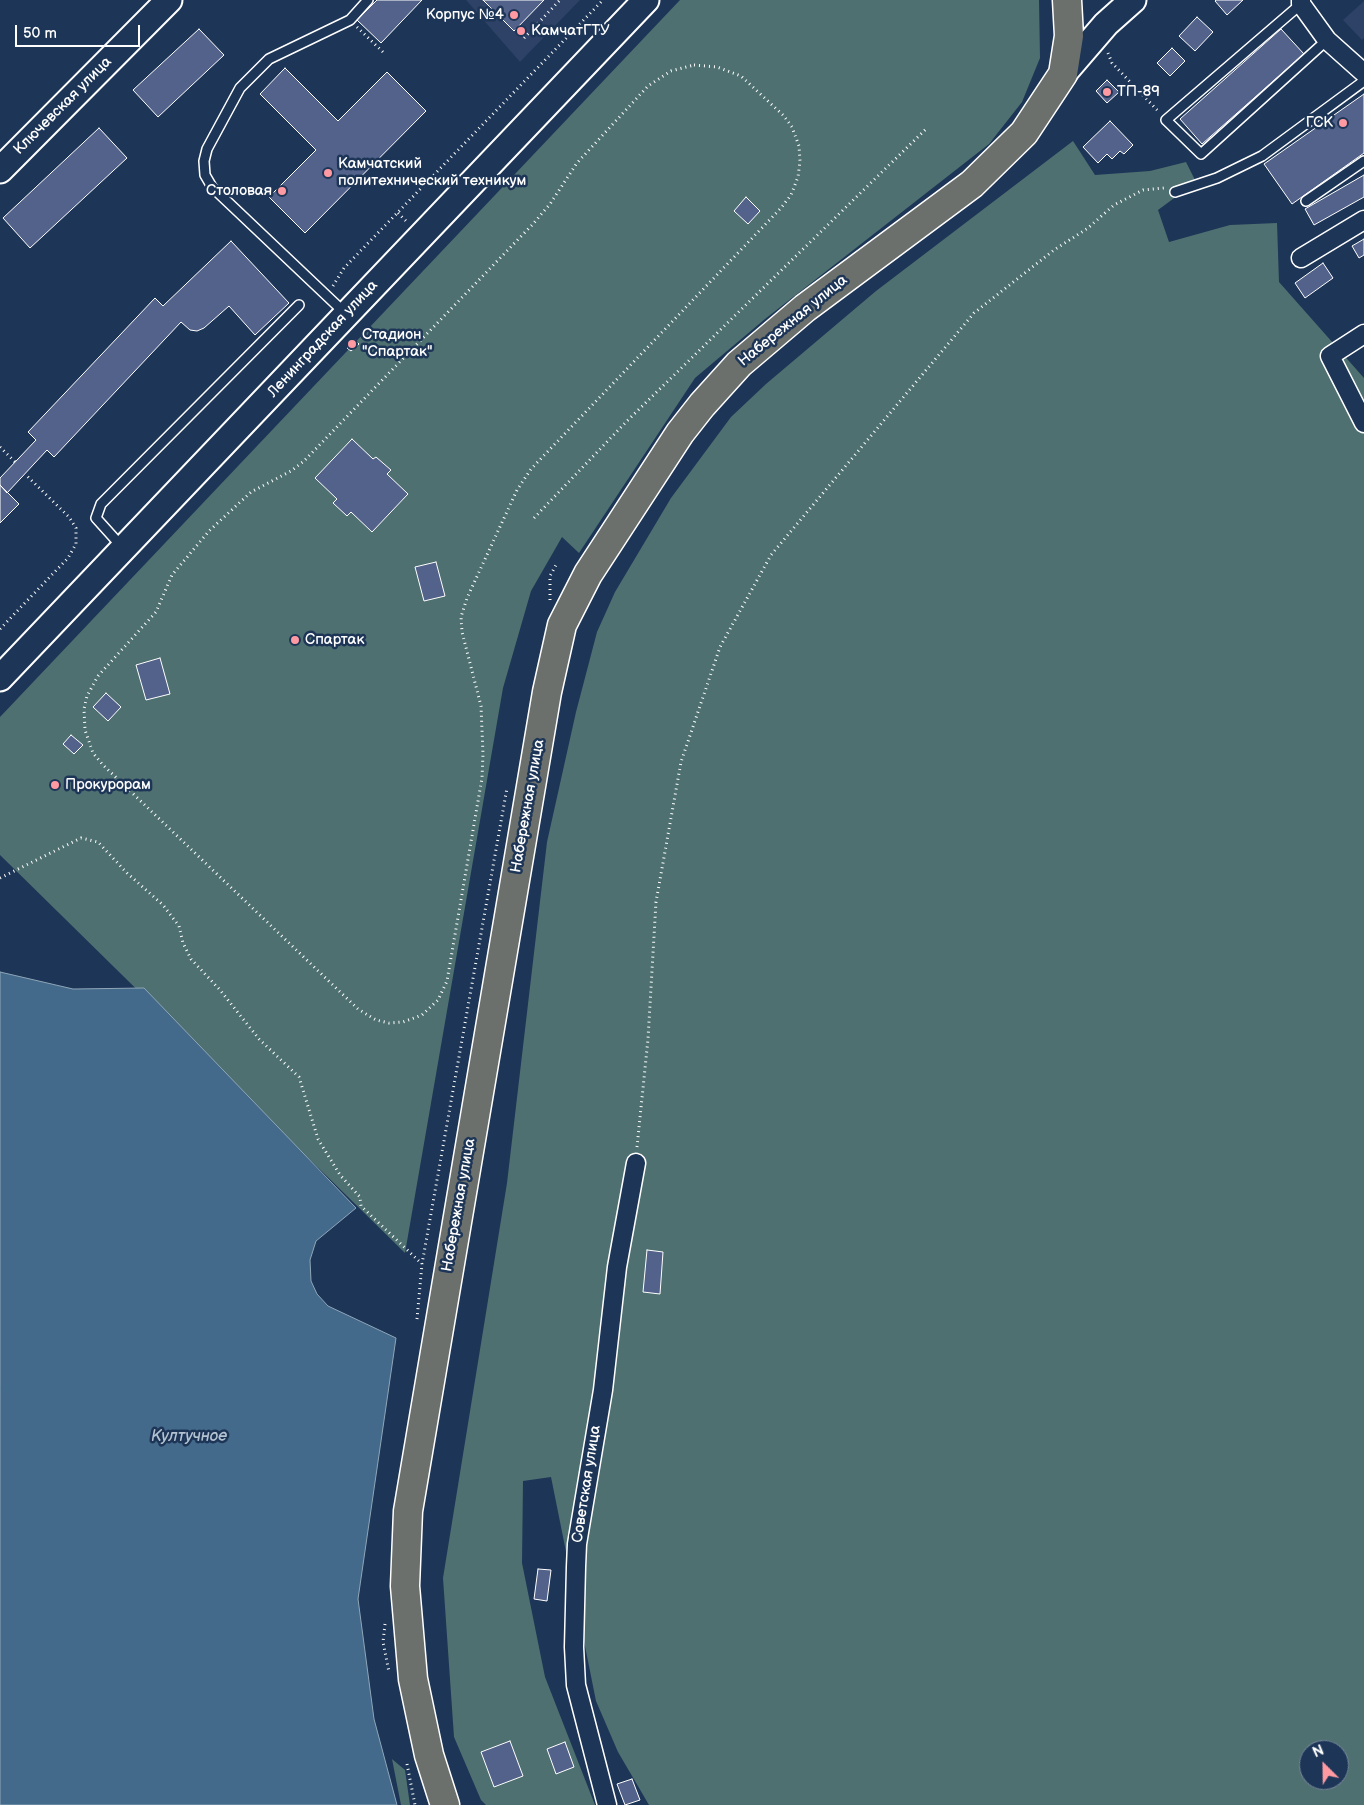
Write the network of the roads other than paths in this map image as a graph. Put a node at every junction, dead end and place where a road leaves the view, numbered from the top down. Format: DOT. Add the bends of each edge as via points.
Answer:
graph roads {
  1 [pos="168,0"];
  2 [pos="368,0"];
  3 [pos="646,0"];
  4 [pos="1067,0"];
  5 [pos="1133,0"];
  6 [pos="1301,2"];
  7 [pos="1327,40"];
  8 [pos="1063,74"];
  9 [pos="1364,74"];
  10 [pos="1364,80"];
  11 [pos="1364,161"];
  12 [pos="0,170"];
  13 [pos="1174,190"];
  14 [pos="1306,202"];
  15 [pos="1364,220"];
  16 [pos="1301,258"];
  17 [pos="299,305"];
  18 [pos="347,315"];
  19 [pos="1364,334"];
  20 [pos="1364,423"];
  21 [pos="124,548"];
  22 [pos="0,678"];
  23 [pos="636,1163"];
  24 [pos="445,1805"];
  25 [pos="607,1805"];
  1 -- 12 [label="main road, Ключевская улица"];
  2 -- 18 [label="lane" via="350,20 269,59 240,88 204,161 205,176 212,188"];
  3 -- 18 [label="main road, Ленинградская улица"];
  4 -- 8 [label="main road, Набережная улица" via="1069,36"];
  5 -- 8 [label="main road" via="1106,24"];
  6 -- 7 [label="street"];
  6 -- 7 [label="lane" via="1166,120 1201,154"];
  7 -- 9 [label="street"];
  8 -- 24 [label="main road, Набережная улица" via="1024,133 987,172 778,329 720,384 648,481 588,574 562,625 547,692 408,1511 405,1586 414,1679"];
  10 -- 13 [label="lane" via="1262,156 1217,178"];
  11 -- 14 [label="lane"];
  15 -- 16 [label="street"];
  17 -- 21 [label="lane" via="101,504 96,518"];
  18 -- 21 [label="main road, Ленинградская улица"];
  19 -- 20 [label="street" via="1330,356"];
  21 -- 22 [label="main road, Ленинградская улица"];
  23 -- 25 [label="street, Советская улица" via="616,1267 603,1390 576,1556 576,1686"];
}
